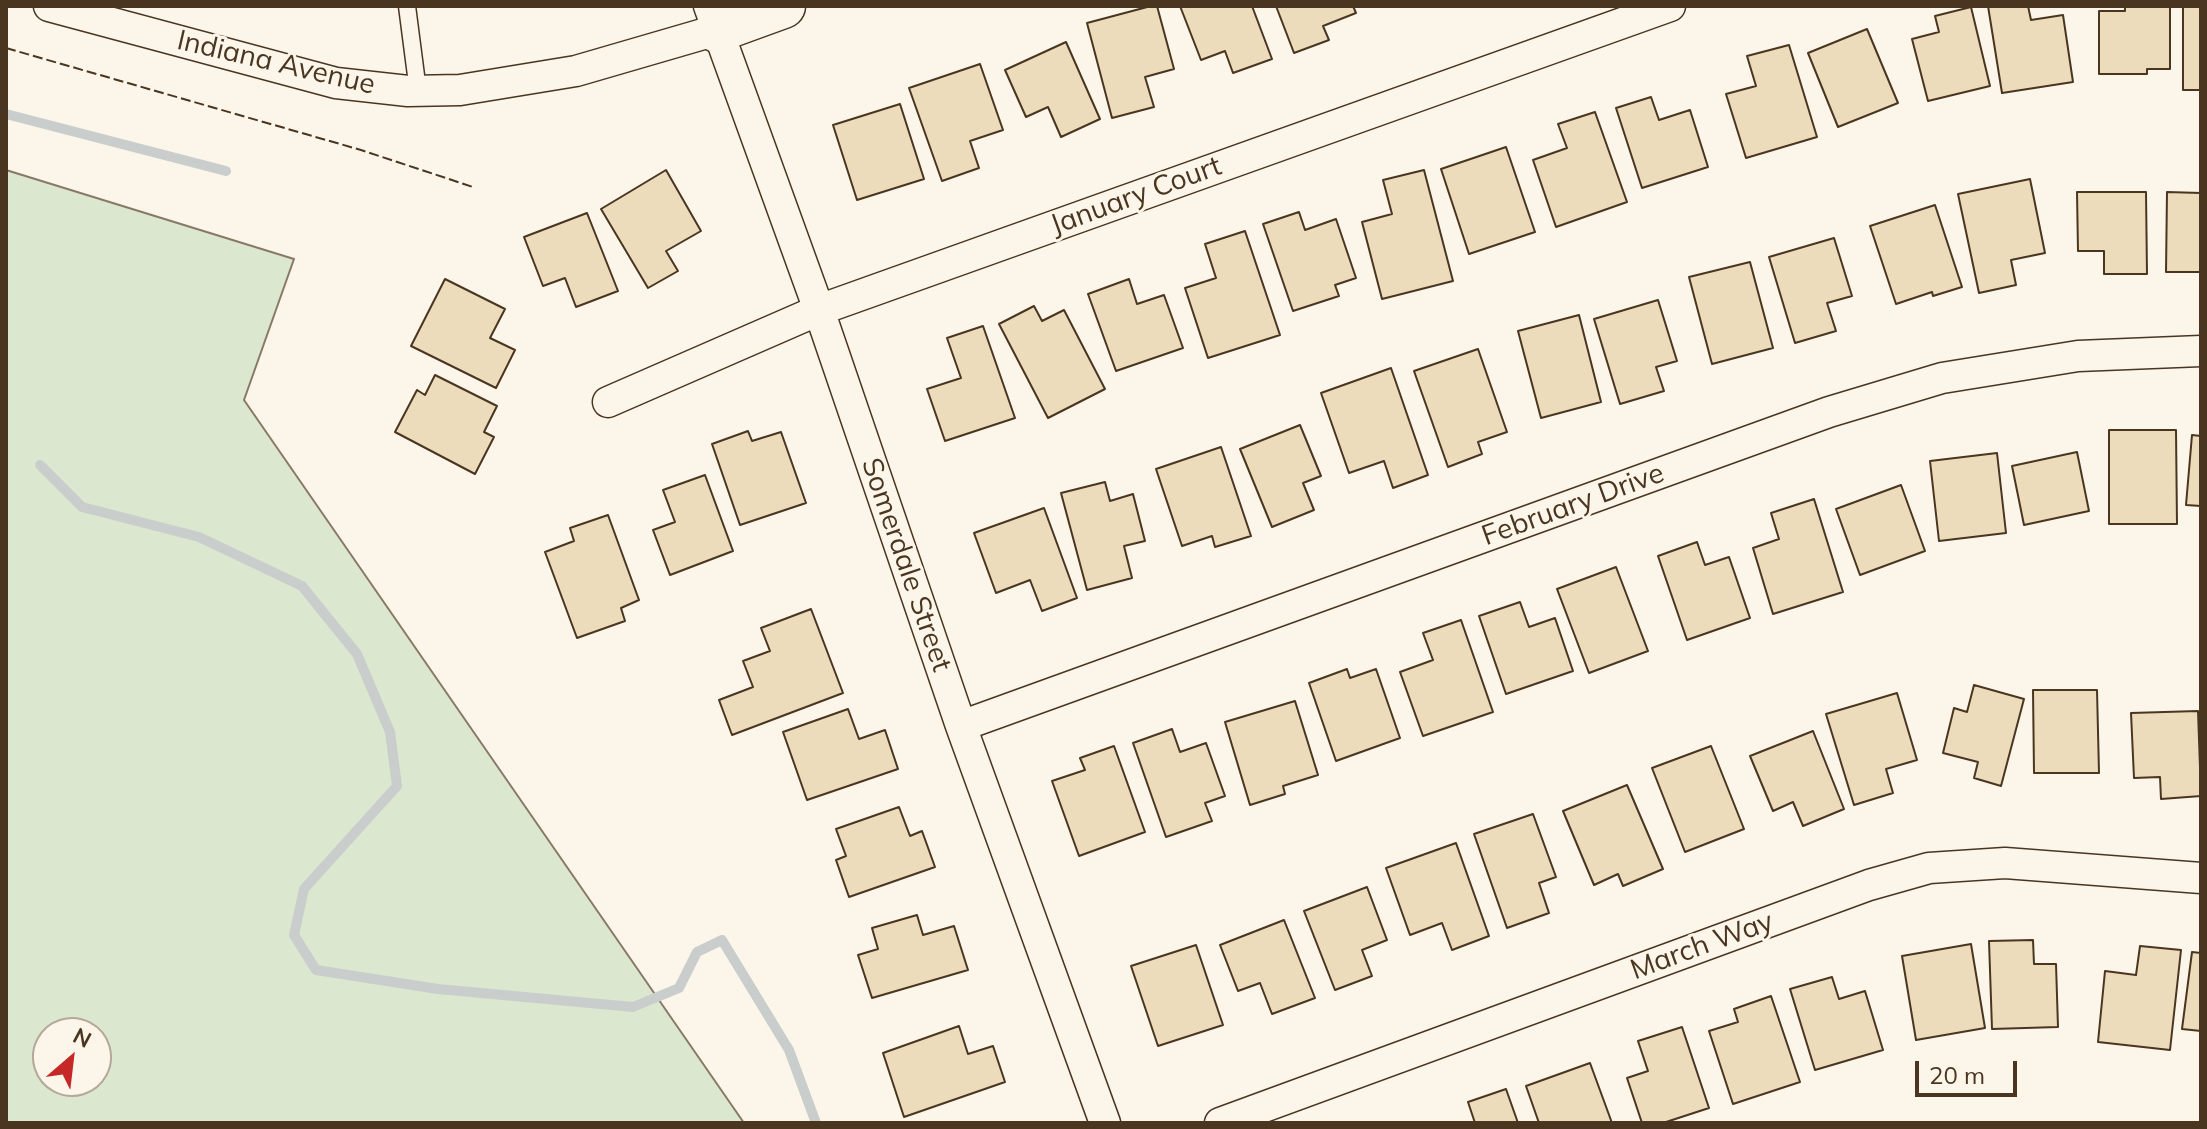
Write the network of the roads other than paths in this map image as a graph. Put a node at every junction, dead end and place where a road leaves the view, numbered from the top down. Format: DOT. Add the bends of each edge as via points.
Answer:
graph roads {
  1 [pos="49,6"];
  2 [pos="407,6"];
  3 [pos="783,6"];
  4 [pos="1670,6"];
  5 [pos="130,17"];
  6 [pos="713,18"];
  7 [pos="418,91"];
  8 [pos="819,310"];
  9 [pos="2201,351"];
  10 [pos="608,402"];
  11 [pos="961,726"];
  12 [pos="2201,878"];
  13 [pos="1105,1123"];
  14 [pos="1220,1123"];
  1 -- 5 [label="street, Indiana Avenue"];
  2 -- 7 [label="lane"];
  3 -- 6 [label="street, Indiana Avenue"];
  4 -- 8 [label="street, January Court"];
  5 -- 7 [label="street, Indiana Avenue" via="336,83"];
  6 -- 7 [label="street, Indiana Avenue" via="576,71 460,90"];
  6 -- 8 [label="street, Somerdale Street"];
  8 -- 10 [label="street, January Court"];
  8 -- 11 [label="street, Somerdale Street"];
  9 -- 11 [label="street, February Drive" via="2078,356 1928,382 1829,412"];
  11 -- 13 [label="street, Somerdale Street"];
  12 -- 14 [label="street, March Way" via="2005,863 1929,868 1869,885"];
}
